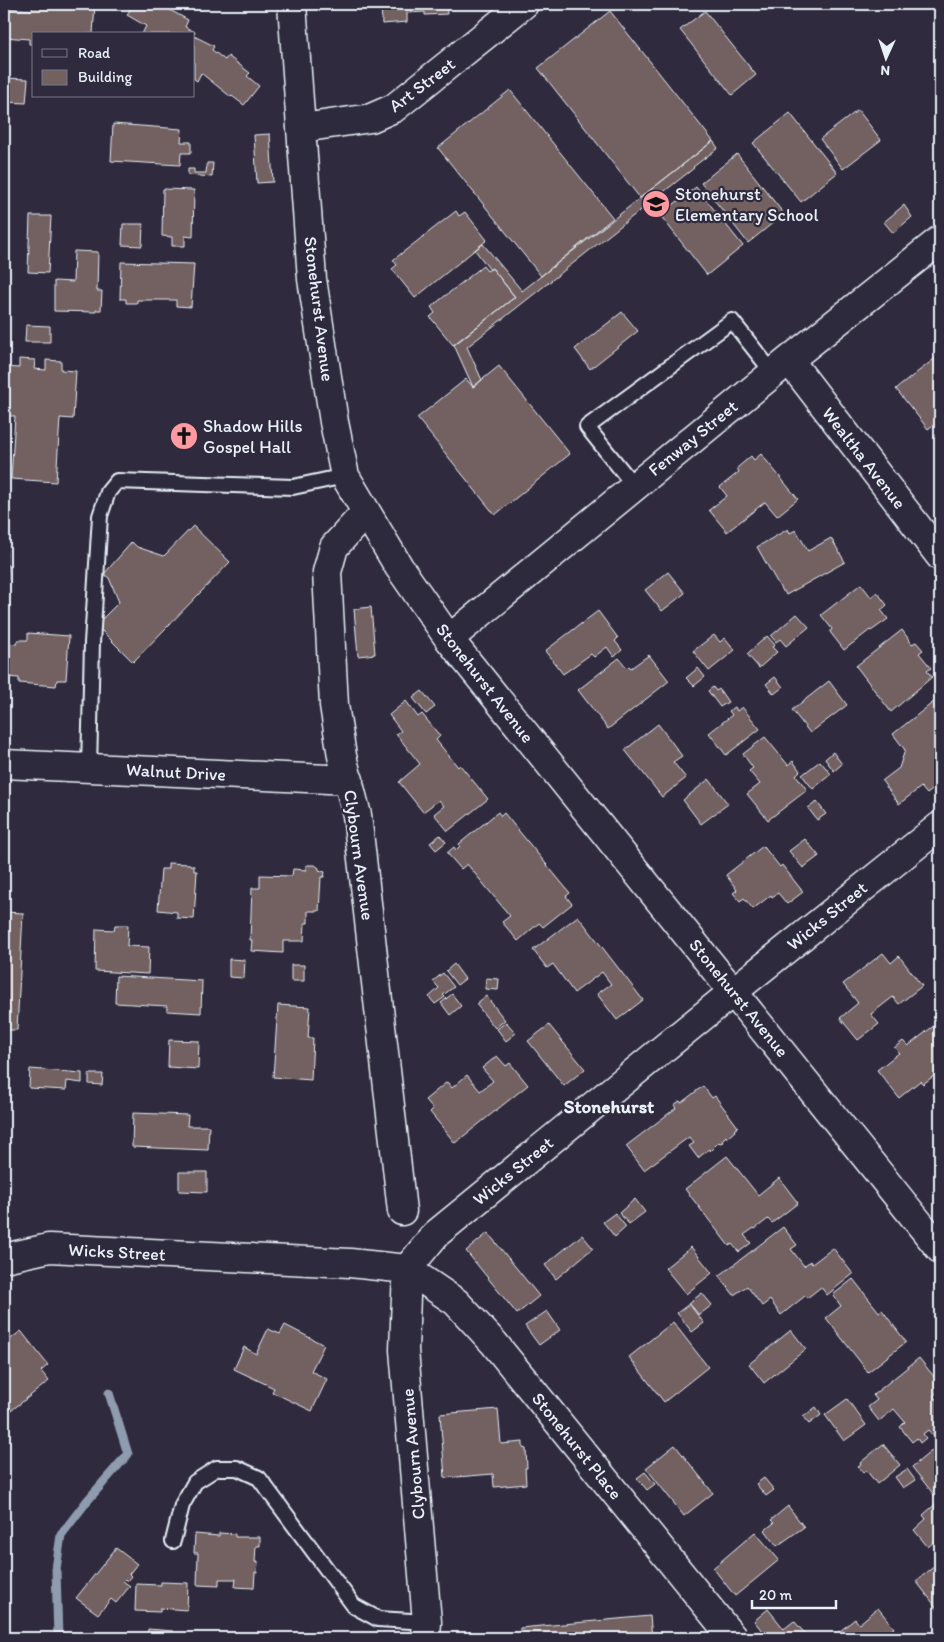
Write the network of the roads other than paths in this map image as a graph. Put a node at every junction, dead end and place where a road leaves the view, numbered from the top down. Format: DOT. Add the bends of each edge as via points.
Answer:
graph roads {
  1 [pos="292,4"];
  2 [pos="524,4"];
  3 [pos="302,128"];
  4 [pos="940,240"];
  5 [pos="781,366"];
  6 [pos="345,476"];
  7 [pos="635,487"];
  8 [pos="366,512"];
  9 [pos="940,556"];
  10 [pos="448,639"];
  11 [pos="4,764"];
  12 [pos="89,768"];
  13 [pos="349,780"];
  14 [pos="940,826"];
  15 [pos="734,991"];
  16 [pos="402,1211"];
  17 [pos="940,1249"];
  18 [pos="4,1258"];
  19 [pos="407,1269"];
  20 [pos="173,1541"];
  21 [pos="426,1630"];
  22 [pos="733,1638"];
  1 -- 3 [label="street, Stonehurst Avenue"];
  2 -- 3 [label="street, Art Street" via="394,108 371,118"];
  3 -- 6 [label="street, Stonehurst Avenue" via="312,279"];
  4 -- 5 [label="street, Fenway Street"];
  5 -- 7 [label="street, Fenway Street"];
  5 -- 7 [label="lane" via="732,320 588,427"];
  5 -- 9 [label="street, Wealtha Avenue"];
  6 -- 8 [label="street, Stonehurst Avenue"];
  6 -- 12 [label="lane" via="293,487 117,481 108,492 100,516"];
  7 -- 10 [label="street, Fenway Street"];
  8 -- 10 [label="street, Stonehurst Avenue"];
  8 -- 13 [label="street, Clybourn Avenue" via="334,547 327,572 334,705"];
  10 -- 15 [label="street, Stonehurst Avenue"];
  11 -- 12 [label="street, Walnut Drive"];
  12 -- 13 [label="street, Walnut Drive"];
  13 -- 16 [label="street, Clybourn Avenue" via="357,815"];
  14 -- 15 [label="street, Wicks Street"];
  15 -- 17 [label="street, Stonehurst Avenue"];
  15 -- 19 [label="street, Wicks Street" via="436,1234"];
  18 -- 19 [label="street, Wicks Street" via="49,1248 350,1263"];
  19 -- 21 [label="street, Clybourn Avenue" via="404,1350"];
  19 -- 22 [label="street, Stonehurst Place" via="456,1302 494,1343"];
  20 -- 21 [label="lane" via="182,1505 195,1482 217,1468 238,1468 259,1478 354,1606 378,1619"];
}
